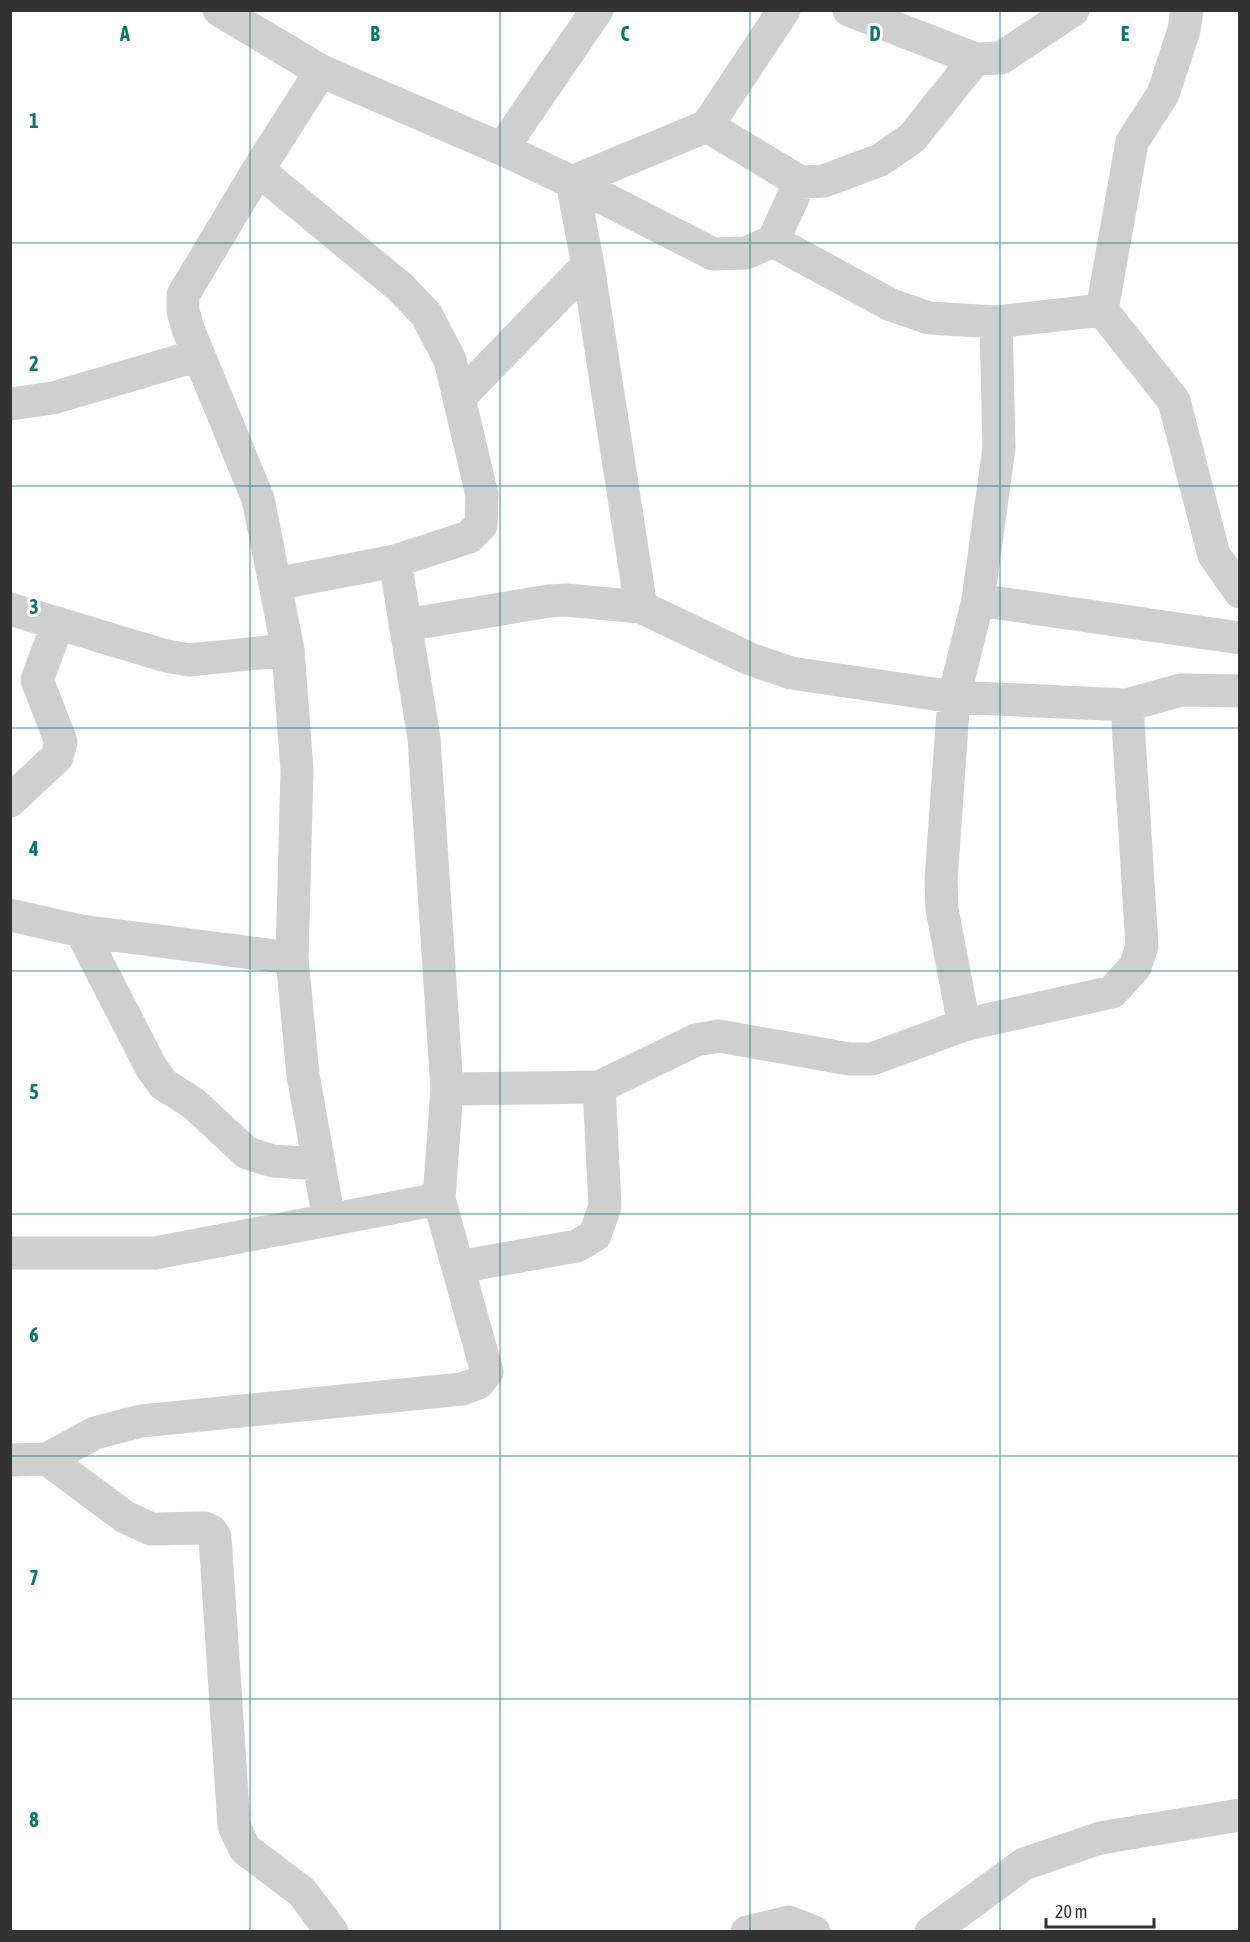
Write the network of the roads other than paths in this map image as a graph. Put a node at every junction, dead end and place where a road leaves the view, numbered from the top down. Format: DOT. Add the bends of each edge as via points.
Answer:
graph roads {
  1 [pos="219,10"];
  2 [pos="597,10"];
  3 [pos="784,10"];
  4 [pos="849,10"];
  5 [pos="1073,10"];
  6 [pos="1187,10"];
  7 [pos="975,59"];
  8 [pos="321,71"];
  9 [pos="707,126"];
  10 [pos="502,149"];
  11 [pos="258,170"];
  12 [pos="572,182"];
  13 [pos="800,182"];
  14 [pos="773,242"];
  15 [pos="588,265"];
  16 [pos="1102,310"];
  17 [pos="996,322"];
  18 [pos="199,355"];
  19 [pos="459,398"];
  20 [pos="10,404"];
  21 [pos="395,561"];
  22 [pos="275,584"];
  23 [pos="1239,592"];
  24 [pos="978,600"];
  25 [pos="641,607"];
  26 [pos="10,609"];
  27 [pos="58,623"];
  28 [pos="405,625"];
  29 [pos="1239,638"];
  30 [pos="288,650"];
  31 [pos="1239,691"];
  32 [pos="954,697"];
  33 [pos="1127,705"];
  34 [pos="10,801"];
  35 [pos="10,915"];
  36 [pos="81,931"];
  37 [pos="292,958"];
  38 [pos="964,1025"];
  39 [pos="599,1087"];
  40 [pos="447,1089"];
  41 [pos="319,1164"];
  42 [pos="439,1199"];
  43 [pos="329,1220"];
  44 [pos="10,1253"];
  45 [pos="458,1268"];
  46 [pos="47,1459"];
  47 [pos="10,1460"];
  48 [pos="1239,1815"];
  49 [pos="932,1931"];
  50 [pos="332,1932"];
  51 [pos="747,1932"];
  52 [pos="814,1932"];
  1 -- 8 [label="street"];
  2 -- 10 [label="street"];
  3 -- 9 [label="street"];
  4 -- 7 [label="street"];
  5 -- 7 [label="street" via="1001,58"];
  6 -- 16 [label="street" via="1163,94 1132,142"];
  7 -- 13 [label="street" via="912,138 880,160 824,181"];
  8 -- 10 [label="street"];
  8 -- 11 [label="street"];
  9 -- 12 [label="street"];
  9 -- 13 [label="street"];
  10 -- 12 [label="street"];
  11 -- 18 [label="street" via="183,295 183,311"];
  11 -- 19 [label="street" via="400,287 426,314 450,360"];
  12 -- 14 [label="street" via="712,254 746,253"];
  12 -- 15 [label="street"];
  13 -- 14 [label="street"];
  14 -- 17 [label="street" via="891,305 929,318"];
  15 -- 19 [label="street"];
  15 -- 25 [label="street"];
  16 -- 17 [label="street"];
  16 -- 23 [label="street" via="1174,401 1214,555"];
  17 -- 24 [label="street" via="999,448"];
  18 -- 20 [label="street" via="53,398"];
  18 -- 22 [label="street" via="258,499"];
  19 -- 21 [label="street" via="482,495 481,525 469,537"];
  21 -- 22 [label="street"];
  21 -- 28 [label="street"];
  22 -- 30 [label="street"];
  24 -- 29 [label="street"];
  24 -- 32 [label="street"];
  25 -- 28 [label="street" via="549,601"];
  25 -- 32 [label="street" via="750,659 790,673"];
  26 -- 27 [label="street"];
  27 -- 30 [label="street" via="189,660"];
  27 -- 34 [label="street" via="38,680 61,742 57,757"];
  28 -- 40 [label="street" via="424,738"];
  30 -- 37 [label="street" via="297,770"];
  31 -- 33 [label="street" via="1181,690"];
  32 -- 33 [label="street"];
  32 -- 38 [label="street" via="941,880 942,909"];
  33 -- 38 [label="street" via="1142,946 1135,967 1112,992"];
  35 -- 36 [label="street"];
  36 -- 37 [label="street"];
  36 -- 41 [label="street" via="163,1084 193,1103 247,1153 273,1161"];
  37 -- 41 [label="street" via="303,1075"];
  38 -- 39 [label="street" via="872,1059 849,1059 719,1036 696,1040"];
  39 -- 40 [label="street"];
  39 -- 45 [label="street" via="605,1206 596,1235 577,1246"];
  40 -- 42 [label="street"];
  41 -- 43 [label="street"];
  42 -- 43 [label="street"];
  42 -- 45 [label="street"];
  43 -- 44 [label="street" via="155,1253"];
  45 -- 46 [label="street" via="486,1372 478,1383 462,1389 141,1421 95,1433"];
  46 -- 47 [label="street"];
  46 -- 50 [label="street" via="125,1516 151,1529 212,1531 234,1826 244,1849 302,1892"];
  48 -- 49 [label="street" via="1100,1838 1024,1864"];
  51 -- 52 [label="street" via="789,1922"];
}
